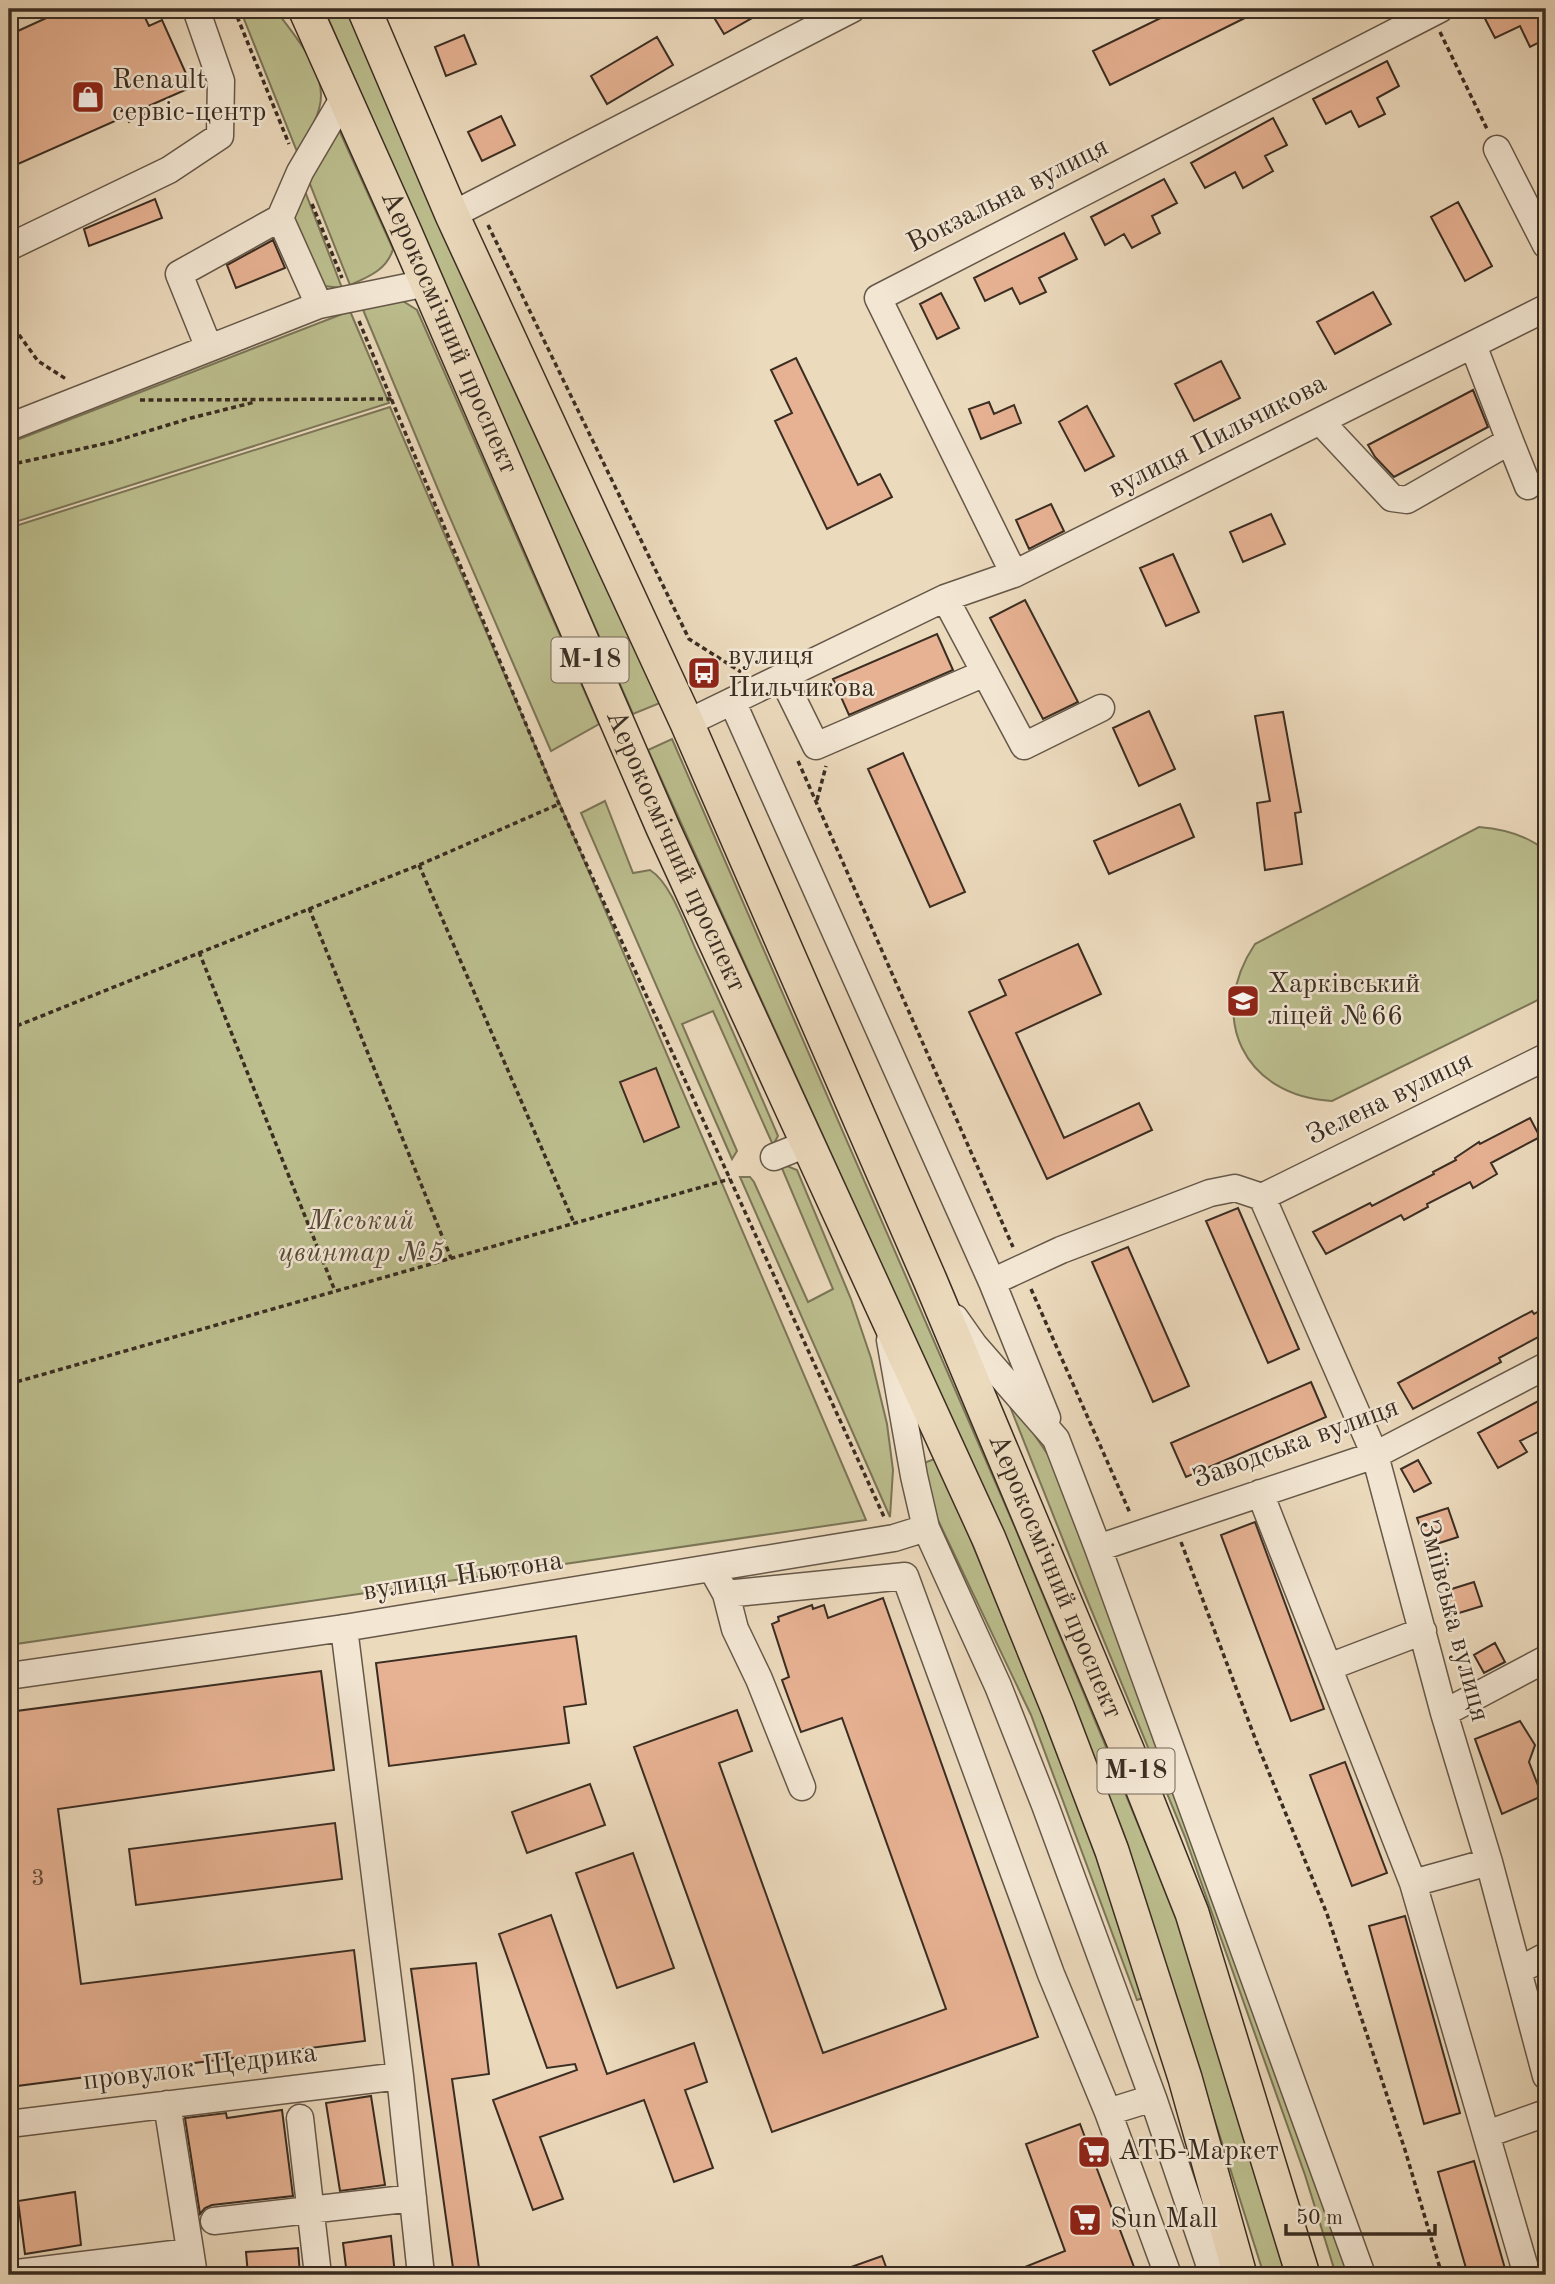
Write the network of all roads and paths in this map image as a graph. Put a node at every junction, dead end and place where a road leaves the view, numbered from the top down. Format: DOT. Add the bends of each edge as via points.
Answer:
graph roads {
  1 [pos="196,9"];
  2 [pos="234,9"];
  3 [pos="364,9"];
  4 [pos="852,9"];
  5 [pos="1436,11"];
  6 [pos="303,13"];
  7 [pos="344,97"];
  8 [pos="1497,149"];
  9 [pos="300,172"];
  10 [pos="464,209"];
  11 [pos="280,218"];
  12 [pos="1546,245"];
  13 [pos="9,247"];
  14 [pos="427,283"];
  15 [pos="349,298"];
  16 [pos="319,306"];
  17 [pos="1546,308"];
  18 [pos="9,321"];
  19 [pos="1473,345"];
  20 [pos="209,348"];
  21 [pos="97,392"];
  22 [pos="393,399"];
  23 [pos="260,401"];
  24 [pos="1321,421"];
  25 [pos="9,427"];
  26 [pos="1510,441"];
  27 [pos="9,465"];
  28 [pos="1528,486"];
  29 [pos="1014,574"];
  30 [pos="945,598"];
  31 [pos="985,673"];
  32 [pos="773,682"];
  33 [pos="732,701"];
  34 [pos="1101,708"];
  35 [pos="687,723"];
  36 [pos="796,755"];
  37 [pos="827,764"];
  38 [pos="817,802"];
  39 [pos="559,804"];
  40 [pos="419,865"];
  41 [pos="309,908"];
  42 [pos="199,952"];
  43 [pos="9,1029"];
  44 [pos="1546,1057"];
  45 [pos="809,1143"];
  46 [pos="774,1157"];
  47 [pos="730,1179"];
  48 [pos="1262,1197"];
  49 [pos="574,1223"];
  50 [pos="451,1258"];
  51 [pos="1022,1268"];
  52 [pos="930,1280"];
  53 [pos="992,1282"];
  54 [pos="335,1291"];
  55 [pos="884,1307"];
  56 [pos="1546,1366"];
  57 [pos="9,1384"];
  58 [pos="1056,1439"];
  59 [pos="1375,1455"];
  60 [pos="1260,1493"];
  61 [pos="1174,1522"];
  62 [pos="887,1524"];
  63 [pos="926,1528"];
  64 [pos="1139,1534"];
  65 [pos="1098,1549"];
  66 [pos="710,1568"];
  67 [pos="726,1594"];
  68 [pos="344,1628"];
  69 [pos="1423,1631"];
  70 [pos="1546,1659"];
  71 [pos="1329,1667"];
  72 [pos="9,1676"];
  73 [pos="1444,1713"];
  74 [pos="802,1787"];
  75 [pos="1489,1862"];
  76 [pos="1413,1883"];
  77 [pos="1546,1956"];
  78 [pos="1518,1971"];
  79 [pos="400,2076"];
  80 [pos="1546,2076"];
  81 [pos="1153,2098"];
  82 [pos="167,2104"];
  83 [pos="1108,2112"];
  84 [pos="1546,2113"];
  85 [pos="300,2118"];
  86 [pos="9,2124"];
  87 [pos="1487,2134"];
  88 [pos="413,2198"];
  89 [pos="310,2210"];
  90 [pos="214,2221"];
  91 [pos="192,2264"];
  92 [pos="19,2274"];
  93 [pos="317,2275"];
  94 [pos="421,2275"];
  95 [pos="1168,2275"];
  96 [pos="1213,2275"];
  97 [pos="1240,2275"];
  98 [pos="1303,2275"];
  99 [pos="1362,2275"];
  100 [pos="1442,2275"];
  101 [pos="1527,2275"];
  1 -- 13 [label="street" via="221,81 220,136 169,170"];
  2 -- 9 [label="path"];
  3 -- 10 [label="main road, Аерокосмічний проспект / М-18"];
  4 -- 10 [label="street"];
  5 -- 8 [label="path"];
  5 -- 29 [label="street, Вокзальна вулиця" via="878,298"];
  6 -- 7 [label="main road, Аерокосмічний проспект / М-18"];
  7 -- 9 [label="street"];
  7 -- 14 [label="main road, Аерокосмічний проспект / М-18"];
  8 -- 12 [label="street"];
  9 -- 11 [label="street"];
  9 -- 15 [label="path"];
  10 -- 32 [label="path" via="689,639"];
  10 -- 35 [label="main road, Аерокосмічний проспект / М-18"];
  11 -- 16 [label="street"];
  11 -- 20 [label="street" via="179,274"];
  14 -- 15 [label="street"];
  14 -- 45 [label="main road, Аерокосмічний проспект / М-18" via="663,828"];
  15 -- 16 [label="street"];
  15 -- 22 [label="path"];
  16 -- 20 [label="street"];
  17 -- 19 [label="street, вулиця Пильчикова"];
  18 -- 21 [label="path" via="38,361 58,376"];
  19 -- 24 [label="street, вулиця Пильчикова"];
  19 -- 26 [label="street"];
  20 -- 21 [label="street"];
  21 -- 23 [label="path" via="141,401"];
  21 -- 25 [label="street"];
  22 -- 23 [label="path"];
  22 -- 39 [label="path"];
  23 -- 27 [label="path"];
  24 -- 26 [label="street" via="1392,498 1407,500"];
  24 -- 29 [label="street, вулиця Пильчикова"];
  26 -- 28 [label="street"];
  29 -- 30 [label="street, вулиця Пильчикова"];
  30 -- 31 [label="street"];
  30 -- 32 [label="street, вулиця Пильчикова"];
  31 -- 32 [label="street" via="816,746"];
  31 -- 34 [label="street" via="1024,746"];
  32 -- 33 [label="street, вулиця Пильчикова"];
  33 -- 35 [label="street, вулиця Пильчикова"];
  33 -- 53 [label="street, Аерокосмічний проспект"];
  35 -- 52 [label="main road, Аерокосмічний проспект / М-18"];
  36 -- 38 [label="path"];
  37 -- 38 [label="path"];
  38 -- 51 [label="path"];
  39 -- 40 [label="path"];
  39 -- 47 [label="path"];
  40 -- 41 [label="path"];
  40 -- 49 [label="path"];
  41 -- 42 [label="path"];
  41 -- 50 [label="path"];
  42 -- 43 [label="path"];
  42 -- 54 [label="path"];
  44 -- 48 [label="street, Зелена вулиця"];
  45 -- 46 [label="street"];
  45 -- 55 [label="main road, Аерокосмічний проспект / М-18"];
  47 -- 49 [label="path"];
  47 -- 62 [label="path"];
  48 -- 51 [label="street" via="1235,1188 1210,1193"];
  48 -- 59 [label="street, Зміївська вулиця"];
  49 -- 50 [label="path"];
  50 -- 54 [label="path"];
  51 -- 53 [label="street"];
  51 -- 64 [label="path"];
  52 -- 58 [label="street, Аерокосмічний проспект" via="974,1345"];
  52 -- 98 [label="main road, Аерокосмічний проспект / М-18" via="1192,1913"];
  53 -- 58 [label="street, Аерокосмічний проспект"];
  54 -- 57 [label="path"];
  55 -- 63 [label="street, Аерокосмічний проспект"];
  55 -- 97 [label="main road, Аерокосмічний проспект / М-18" via="989,1539 1107,1838 1185,2078"];
  56 -- 59 [label="street, Заводська вулиця"];
  58 -- 65 [label="street, Аерокосмічний проспект"];
  59 -- 60 [label="street, Заводська вулиця"];
  59 -- 69 [label="street, Зміївська вулиця"];
  60 -- 61 [label="street, Заводська вулиця"];
  60 -- 71 [label="street"];
  61 -- 64 [label="street, Заводська вулиця"];
  61 -- 100 [label="path" via="1327,1914"];
  63 -- 66 [label="street, вулиця Ньютона" via="894,1538"];
  63 -- 81 [label="street, Аерокосмічний проспект" via="998,1686"];
  64 -- 65 [label="street, Заводська вулиця"];
  65 -- 99 [label="street, Аерокосмічний проспект"];
  66 -- 67 [label="street"];
  66 -- 68 [label="street, вулиця Ньютона"];
  67 -- 74 [label="street" via="735,1629"];
  67 -- 83 [label="street" via="905,1576 1051,1974"];
  68 -- 72 [label="street, вулиця Ньютона"];
  68 -- 79 [label="street"];
  69 -- 71 [label="street"];
  69 -- 73 [label="street, Зміївська вулиця"];
  70 -- 73 [label="street"];
  71 -- 76 [label="street"];
  73 -- 75 [label="street, Зміївська вулиця"];
  75 -- 76 [label="street"];
  75 -- 78 [label="street, Зміївська вулиця"];
  76 -- 87 [label="street"];
  77 -- 78 [label="street"];
  78 -- 80 [label="street, Зміївська вулиця"];
  79 -- 82 [label="street, провулок Щедрика"];
  79 -- 88 [label="street"];
  81 -- 83 [label="street"];
  81 -- 96 [label="street, Аерокосмічний проспект"];
  82 -- 86 [label="street, провулок Щедрика"];
  82 -- 91 [label="street"];
  83 -- 95 [label="street"];
  84 -- 87 [label="street"];
  85 -- 89 [label="street"];
  87 -- 101 [label="street"];
  88 -- 89 [label="street"];
  88 -- 94 [label="street"];
  89 -- 90 [label="street"];
  89 -- 93 [label="street"];
  91 -- 92 [label="street"];
}
